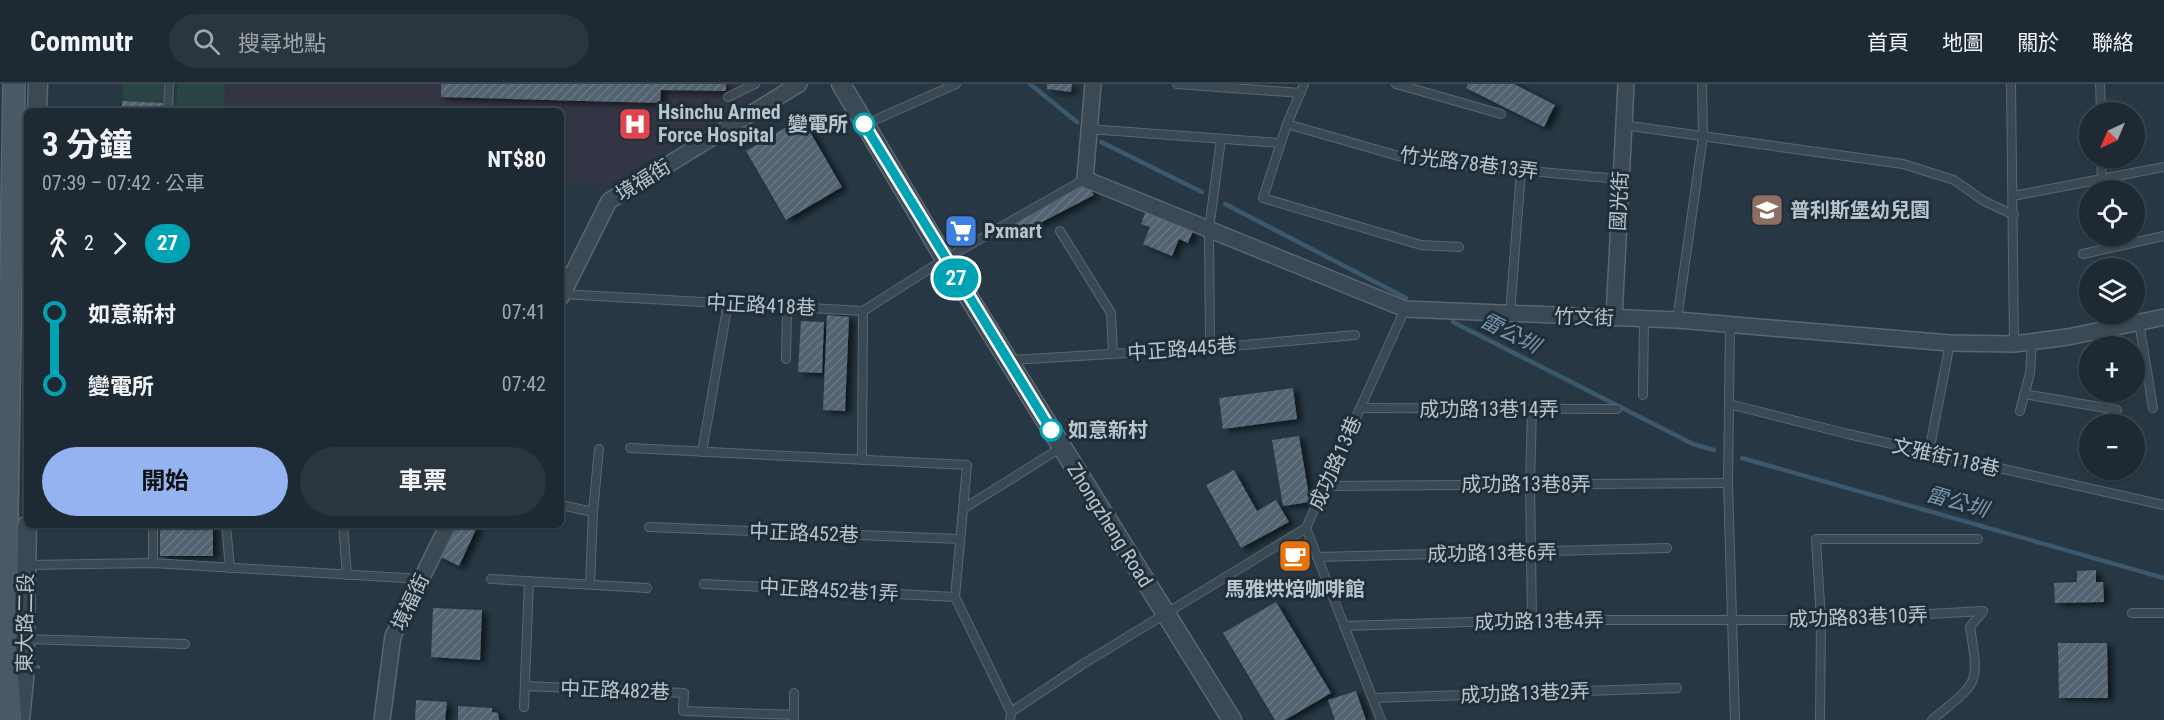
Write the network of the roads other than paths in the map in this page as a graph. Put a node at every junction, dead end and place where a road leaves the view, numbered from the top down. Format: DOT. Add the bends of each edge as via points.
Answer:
graph roads {
  1 [pos="14,84"];
  2 [pos="38,84"];
  3 [pos="169,84"];
  4 [pos="755,84"];
  5 [pos="799,84"];
  6 [pos="841,84"];
  7 [pos="956,84"];
  8 [pos="1093,84"];
  9 [pos="1177,84"];
  10 [pos="1304,84"];
  11 [pos="1396,84"];
  12 [pos="1626,84"];
  13 [pos="1702,84"];
  14 [pos="2011,84"];
  15 [pos="2100,84"];
  16 [pos="1301,93"];
  17 [pos="728,97"];
  18 [pos="2101,102"];
  19 [pos="37,108"];
  20 [pos="168,108"];
  21 [pos="1502,114"];
  22 [pos="864,124"];
  23 [pos="1287,124"];
  24 [pos="1623,125"];
  25 [pos="1089,129"];
  26 [pos="1703,136"];
  27 [pos="1221,139"];
  28 [pos="1280,143"];
  29 [pos="2164,167"];
  30 [pos="2101,168"];
  31 [pos="1521,171"];
  32 [pos="1085,179"];
  33 [pos="1619,180"];
  34 [pos="2102,180"];
  35 [pos="2079,184"];
  36 [pos="2013,196"];
  37 [pos="2014,215"];
  38 [pos="1209,229"];
  39 [pos="1060,231"];
  40 [pos="2164,236"];
  41 [pos="1459,248"];
  42 [pos="2084,254"];
  43 [pos="945,259"];
  44 [pos="564,291"];
  45 [pos="564,295"];
  46 [pos="728,303"];
  47 [pos="787,307"];
  48 [pos="1405,309"];
  49 [pos="863,311"];
  50 [pos="1510,314"];
  51 [pos="2164,317"];
  52 [pos="1614,318"];
  53 [pos="1644,318"];
  54 [pos="1677,320"];
  55 [pos="2145,321"];
  56 [pos="1730,323"];
  57 [pos="2128,324"];
  58 [pos="2139,324"];
  59 [pos="1355,335"];
  60 [pos="2032,342"];
  61 [pos="1950,343"];
  62 [pos="2014,344"];
  63 [pos="1210,348"];
  64 [pos="1113,354"];
  65 [pos="786,359"];
  66 [pos="1008,360"];
  67 [pos="2024,394"];
  68 [pos="1643,395"];
  69 [pos="1729,404"];
  70 [pos="1360,408"];
  71 [pos="2153,408"];
  72 [pos="1617,409"];
  73 [pos="1532,410"];
  74 [pos="2117,410"];
  75 [pos="2020,411"];
  76 [pos="1062,447"];
  77 [pos="630,448"];
  78 [pos="599,449"];
  79 [pos="702,452"];
  80 [pos="1929,453"];
  81 [pos="862,460"];
  82 [pos="1728,483"];
  83 [pos="1530,484"];
  84 [pos="1325,486"];
  85 [pos="2164,505"];
  86 [pos="564,506"];
  87 [pos="963,509"];
  88 [pos="592,512"];
  89 [pos="649,527"];
  90 [pos="27,528"];
  91 [pos="153,528"];
  92 [pos="226,528"];
  93 [pos="343,528"];
  94 [pos="446,528"];
  95 [pos="1306,528"];
  96 [pos="960,539"];
  97 [pos="1978,539"];
  98 [pos="1667,548"];
  99 [pos="1530,552"];
  100 [pos="1317,557"];
  101 [pos="153,563"];
  102 [pos="26,565"];
  103 [pos="230,568"];
  104 [pos="347,575"];
  105 [pos="421,579"];
  106 [pos="491,579"];
  107 [pos="529,581"];
  108 [pos="590,584"];
  109 [pos="704,584"];
  110 [pos="647,588"];
  111 [pos="955,597"];
  112 [pos="1165,613"];
  113 [pos="2164,613"];
  114 [pos="2132,614"];
  115 [pos="1532,620"];
  116 [pos="1734,620"];
  117 [pos="1821,620"];
  118 [pos="1344,626"];
  119 [pos="25,639"];
  120 [pos="185,644"];
  121 [pos="525,686"];
  122 [pos="1677,688"];
  123 [pos="794,693"];
  124 [pos="1373,698"];
  125 [pos="524,707"];
  126 [pos="683,711"];
  127 [pos="1011,716"];
  128 [pos="794,717"];
  129 [pos="10,720"];
  130 [pos="20,720"];
  131 [pos="382,720"];
  132 [pos="683,720"];
  133 [pos="1232,720"];
  134 [pos="1381,720"];
  135 [pos="1735,720"];
  136 [pos="1820,720"];
  137 [pos="1932,720"];
  1 -- 129 [label="main road" via="5,646"];
  2 -- 19 [label="street"];
  3 -- 20 [label="lane"];
  4 -- 17 [label="lane"];
  5 -- 44 [label="street, 境福街" via="609,201"];
  6 -- 22 [label="street, Zhongzheng Road"];
  7 -- 22 [label="lane"];
  8 -- 25 [label="street"];
  9 -- 16 [label="lane"];
  10 -- 16 [label="lane"];
  11 -- 21 [label="lane"];
  12 -- 24 [label="street, 國光街"];
  13 -- 26 [label="lane"];
  14 -- 36 [label="lane"];
  15 -- 18 [label="lane"];
  16 -- 23 [label="lane"];
  22 -- 43 [label="street, Zhongzheng Road"];
  23 -- 28 [label="lane"];
  23 -- 31 [label="lane, 竹光路78巷13弄" via="1416,161"];
  24 -- 26 [label="lane"];
  24 -- 33 [label="street, 國光街"];
  25 -- 27 [label="lane"];
  25 -- 32 [label="street"];
  26 -- 37 [label="lane" via="1902,164 1954,180 1984,201"];
  26 -- 54 [label="lane"];
  27 -- 28 [label="lane"];
  27 -- 38 [label="lane"];
  28 -- 41 [label="lane" via="1263,198 1421,245"];
  29 -- 34 [label="lane"];
  30 -- 34 [label="lane"];
  31 -- 33 [label="lane, 竹光路78巷13弄"];
  31 -- 50 [label="lane"];
  32 -- 38 [label="street, 竹文街"];
  32 -- 43 [label="lane"];
  33 -- 52 [label="street, 國光街"];
  35 -- 36 [label="lane"];
  36 -- 37 [label="lane"];
  37 -- 62 [label="lane"];
  38 -- 48 [label="street, 竹文街"];
  38 -- 63 [label="lane"];
  39 -- 64 [label="lane" via="1111,313"];
  40 -- 42 [label="lane"];
  43 -- 49 [label="lane"];
  43 -- 66 [label="street, Zhongzheng Road"];
  45 -- 46 [label="lane, 中正路418巷"];
  46 -- 47 [label="lane, 中正路418巷"];
  46 -- 79 [label="lane"];
  47 -- 49 [label="lane, 中正路418巷"];
  47 -- 65 [label="lane"];
  48 -- 50 [label="street, 竹文街"];
  48 -- 70 [label="lane, 成功路13巷"];
  49 -- 81 [label="lane"];
  50 -- 52 [label="street, 竹文街"];
  51 -- 55 [label="street, 竹文街"];
  52 -- 53 [label="street, 竹文街"];
  53 -- 54 [label="street, 竹文街"];
  53 -- 68 [label="lane"];
  54 -- 56 [label="street, 竹文街"];
  56 -- 61 [label="street, 竹文街"];
  56 -- 69 [label="lane"];
  57 -- 60 [label="street, 竹文街"];
  58 -- 71 [label="lane"];
  59 -- 63 [label="lane, 中正路445巷"];
  60 -- 62 [label="street, 竹文街"];
  60 -- 67 [label="lane"];
  61 -- 62 [label="street, 竹文街"];
  61 -- 80 [label="lane"];
  63 -- 64 [label="lane, 中正路445巷"];
  64 -- 66 [label="lane, 中正路445巷"];
  66 -- 76 [label="street, Zhongzheng Road"];
  67 -- 74 [label="lane"];
  67 -- 75 [label="lane"];
  69 -- 80 [label="lane, 文雅街118巷"];
  69 -- 82 [label="lane"];
  70 -- 73 [label="lane, 成功路13巷14弄"];
  70 -- 84 [label="lane, 成功路13巷"];
  72 -- 73 [label="lane, 成功路13巷14弄"];
  73 -- 83 [label="lane"];
  76 -- 87 [label="lane"];
  76 -- 112 [label="street, Zhongzheng Road"];
  77 -- 79 [label="lane"];
  78 -- 88 [label="lane"];
  79 -- 81 [label="lane"];
  80 -- 85 [label="lane, 文雅街118巷"];
  81 -- 87 [label="lane" via="967,465"];
  82 -- 83 [label="lane, 成功路13巷8弄"];
  82 -- 116 [label="lane"];
  83 -- 84 [label="lane, 成功路13巷8弄"];
  83 -- 99 [label="lane"];
  84 -- 95 [label="lane, 成功路13巷"];
  86 -- 88 [label="lane"];
  87 -- 96 [label="lane"];
  88 -- 108 [label="lane"];
  89 -- 96 [label="lane, 中正路452巷"];
  90 -- 102 [label="street, 東大路二段"];
  91 -- 101 [label="lane"];
  92 -- 103 [label="lane"];
  93 -- 104 [label="lane"];
  94 -- 105 [label="street, 境福街"];
  95 -- 100 [label="lane, 成功路13巷"];
  95 -- 112 [label="lane"];
  96 -- 111 [label="lane"];
  97 -- 117 [label="lane" via="1816,539"];
  98 -- 99 [label="lane, 成功路13巷6弄"];
  99 -- 100 [label="lane, 成功路13巷6弄"];
  99 -- 115 [label="lane"];
  100 -- 118 [label="lane, 成功路13巷"];
  101 -- 102 [label="lane"];
  101 -- 103 [label="lane"];
  102 -- 119 [label="street, 東大路二段"];
  103 -- 104 [label="lane"];
  104 -- 105 [label="lane"];
  105 -- 131 [label="street, 境福街" via="393,636"];
  106 -- 107 [label="lane"];
  107 -- 108 [label="lane"];
  107 -- 121 [label="lane"];
  108 -- 110 [label="lane"];
  109 -- 111 [label="lane, 中正路452巷1弄"];
  111 -- 127 [label="lane"];
  112 -- 127 [label="lane"];
  112 -- 133 [label="street, Zhongzheng Road"];
  113 -- 114 [label="lane"];
  115 -- 116 [label="lane, 成功路13巷4弄"];
  115 -- 118 [label="lane, 成功路13巷4弄"];
  116 -- 117 [label="lane, 成功路83巷10弄"];
  116 -- 135 [label="lane"];
  117 -- 136 [label="lane"];
  117 -- 137 [label="lane, 成功路83巷10弄" via="1983,611 1970,627 1977,671 1971,687"];
  118 -- 124 [label="lane, 成功路13巷"];
  119 -- 120 [label="lane"];
  119 -- 130 [label="street, 東大路二段"];
  121 -- 125 [label="lane"];
  121 -- 126 [label="lane, 中正路482巷" via="684,693"];
  122 -- 124 [label="lane, 成功路13巷2弄"];
  123 -- 128 [label="lane, 中正路482巷"];
  124 -- 134 [label="lane, 成功路13巷"];
  126 -- 128 [label="lane, 中正路482巷"];
  126 -- 132 [label="lane"];
}
